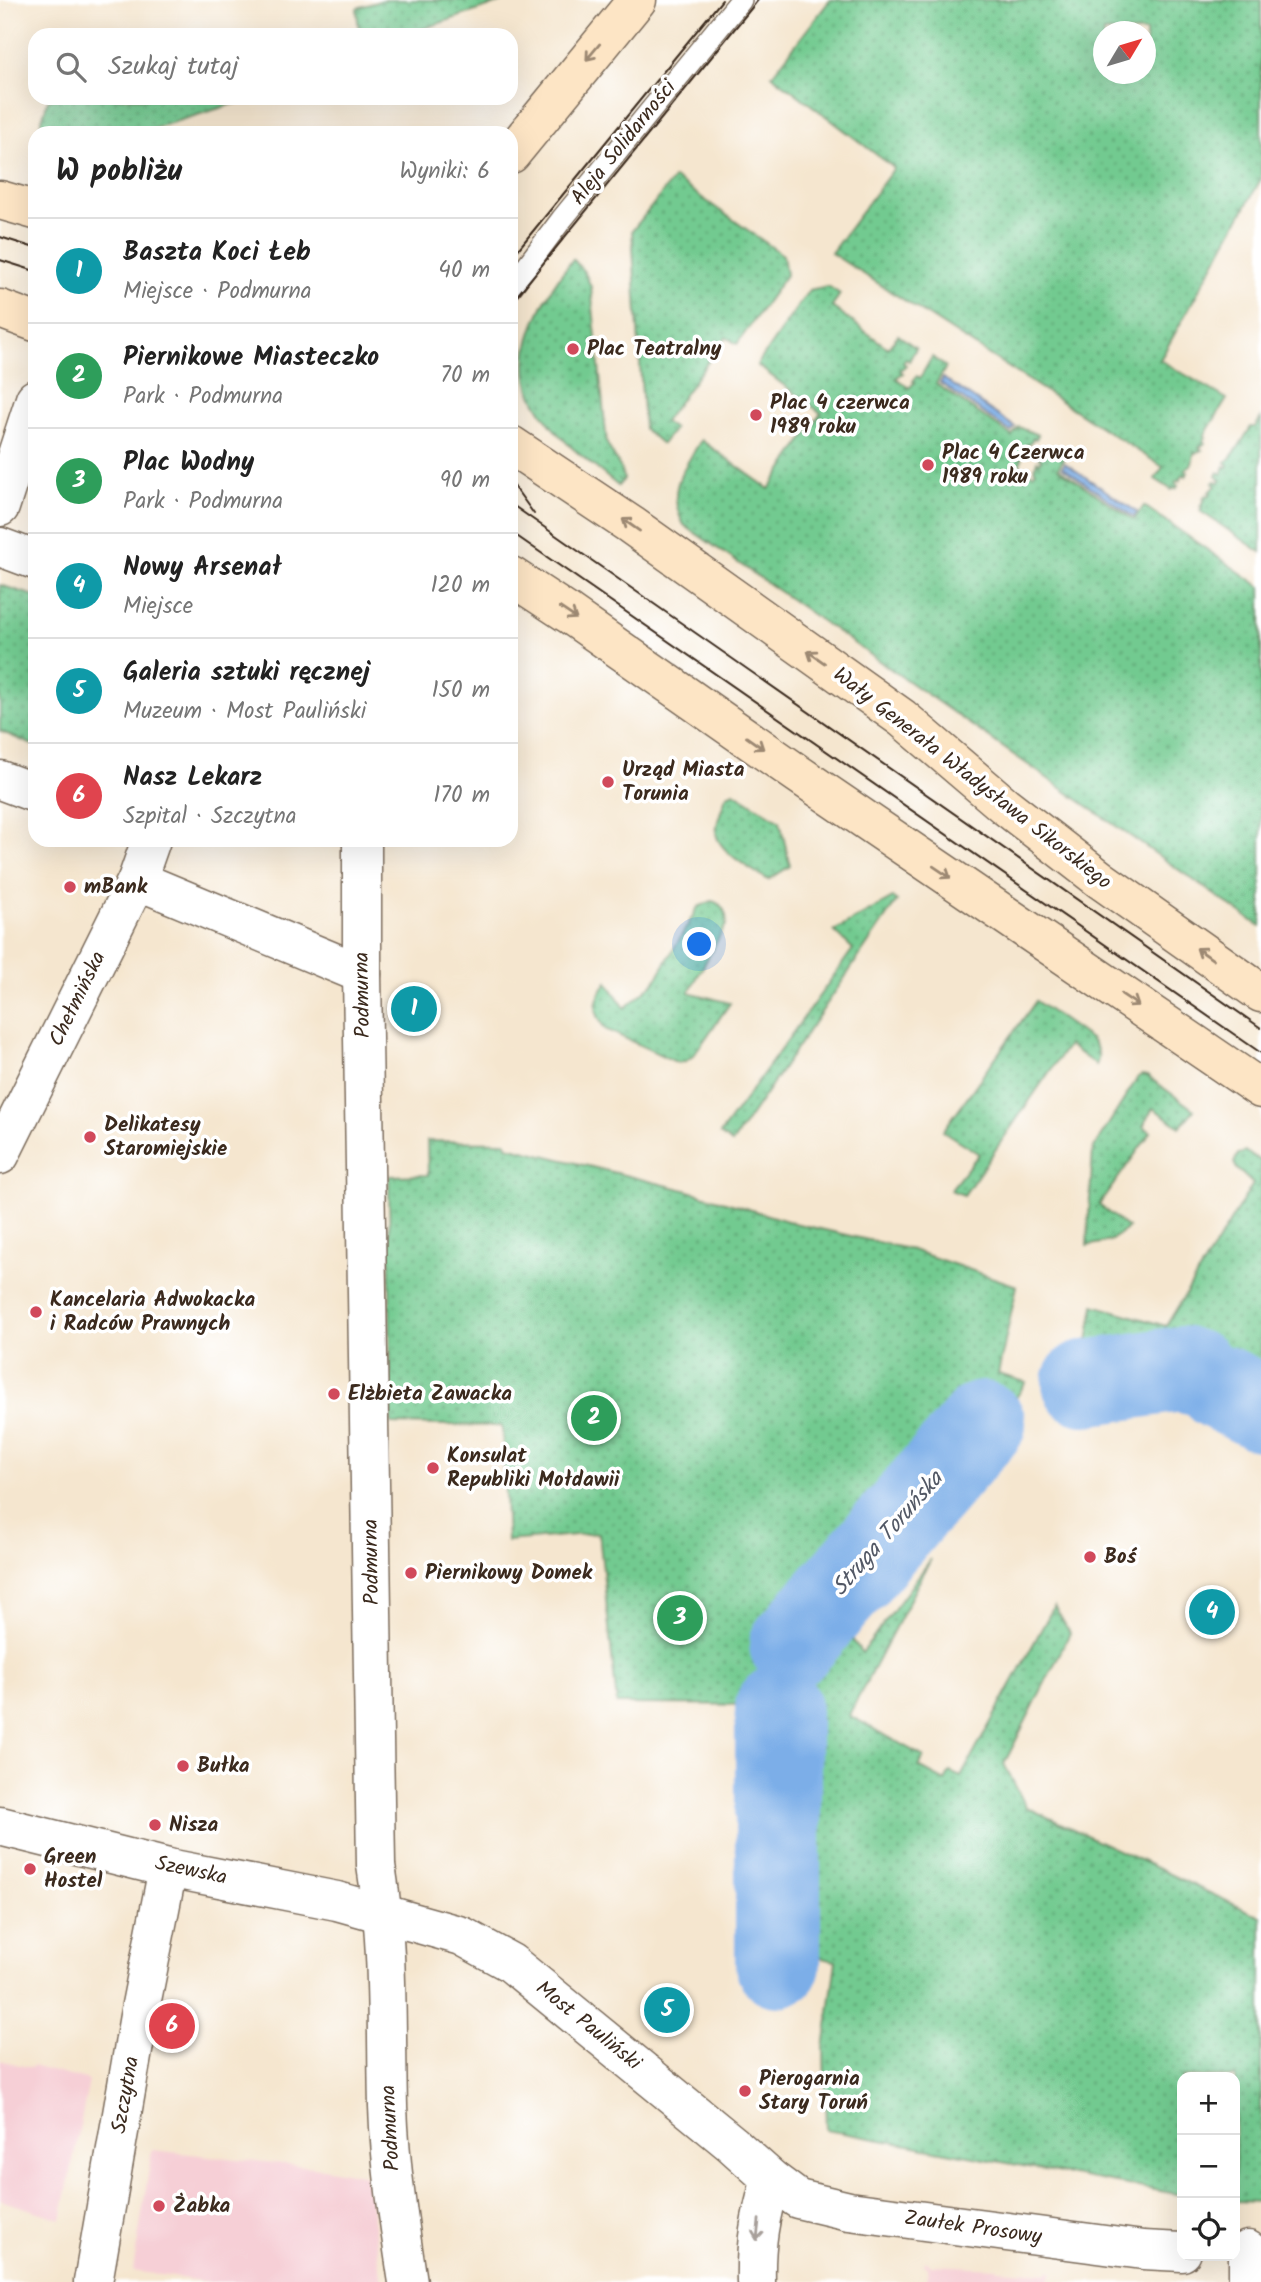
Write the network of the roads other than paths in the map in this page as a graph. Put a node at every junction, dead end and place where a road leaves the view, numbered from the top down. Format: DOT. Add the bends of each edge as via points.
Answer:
graph roads {
  1 [pos="637,0"];
  2 [pos="741,0"];
  3 [pos="518,145"];
  4 [pos="0,200"];
  5 [pos="28,208"];
  6 [pos="518,278"];
  7 [pos="0,309"];
  8 [pos="28,319"];
  9 [pos="28,421"];
  10 [pos="518,450"];
  11 [pos="0,507"];
  12 [pos="0,547"];
  13 [pos="28,557"];
  14 [pos="518,581"];
  15 [pos="0,780"];
  16 [pos="28,790"];
  17 [pos="149,847"];
  18 [pos="362,847"];
  19 [pos="137,880"];
  20 [pos="362,974"];
  21 [pos="1261,993"];
  22 [pos="1261,1089"];
  23 [pos="0,1155"];
  24 [pos="0,1826"];
  25 [pos="168,1868"];
  26 [pos="382,1914"];
  27 [pos="771,2179"];
  28 [pos="1177,2252"];
  29 [pos="93,2282"];
  30 [pos="408,2282"];
  31 [pos="756,2282"];
  1 -- 3 [label="street, one-way"];
  2 -- 6 [label="lane, Aleja Solidarności"];
  4 -- 5 [label="street"];
  7 -- 8 [label="street"];
  9 -- 11 [label="street"];
  21 -- 10 [label="street, Wały Generała Władysława Sikorskiego, one-way" via="1004,806 902,718"];
  12 -- 13 [label="street"];
  14 -- 22 [label="street, one-way"];
  15 -- 16 [label="street"];
  17 -- 19 [label="street, Chełmińska"];
  18 -- 20 [label="street, Podmurna"];
  19 -- 20 [label="street"];
  19 -- 23 [label="street, Chełmińska"];
  20 -- 26 [label="street, Podmurna" via="376,1865"];
  24 -- 25 [label="street, Szewska"];
  25 -- 26 [label="street, Szewska"];
  25 -- 29 [label="street, Szczytna"];
  26 -- 27 [label="street, Most Pauliński" via="462,1936 511,1964"];
  26 -- 30 [label="street, Podmurna" via="388,2108"];
  27 -- 28 [label="street, Zaułek Prosowy" via="798,2199 849,2211"];
  27 -- 31 [label="street, one-way" via="759,2218"];
}
